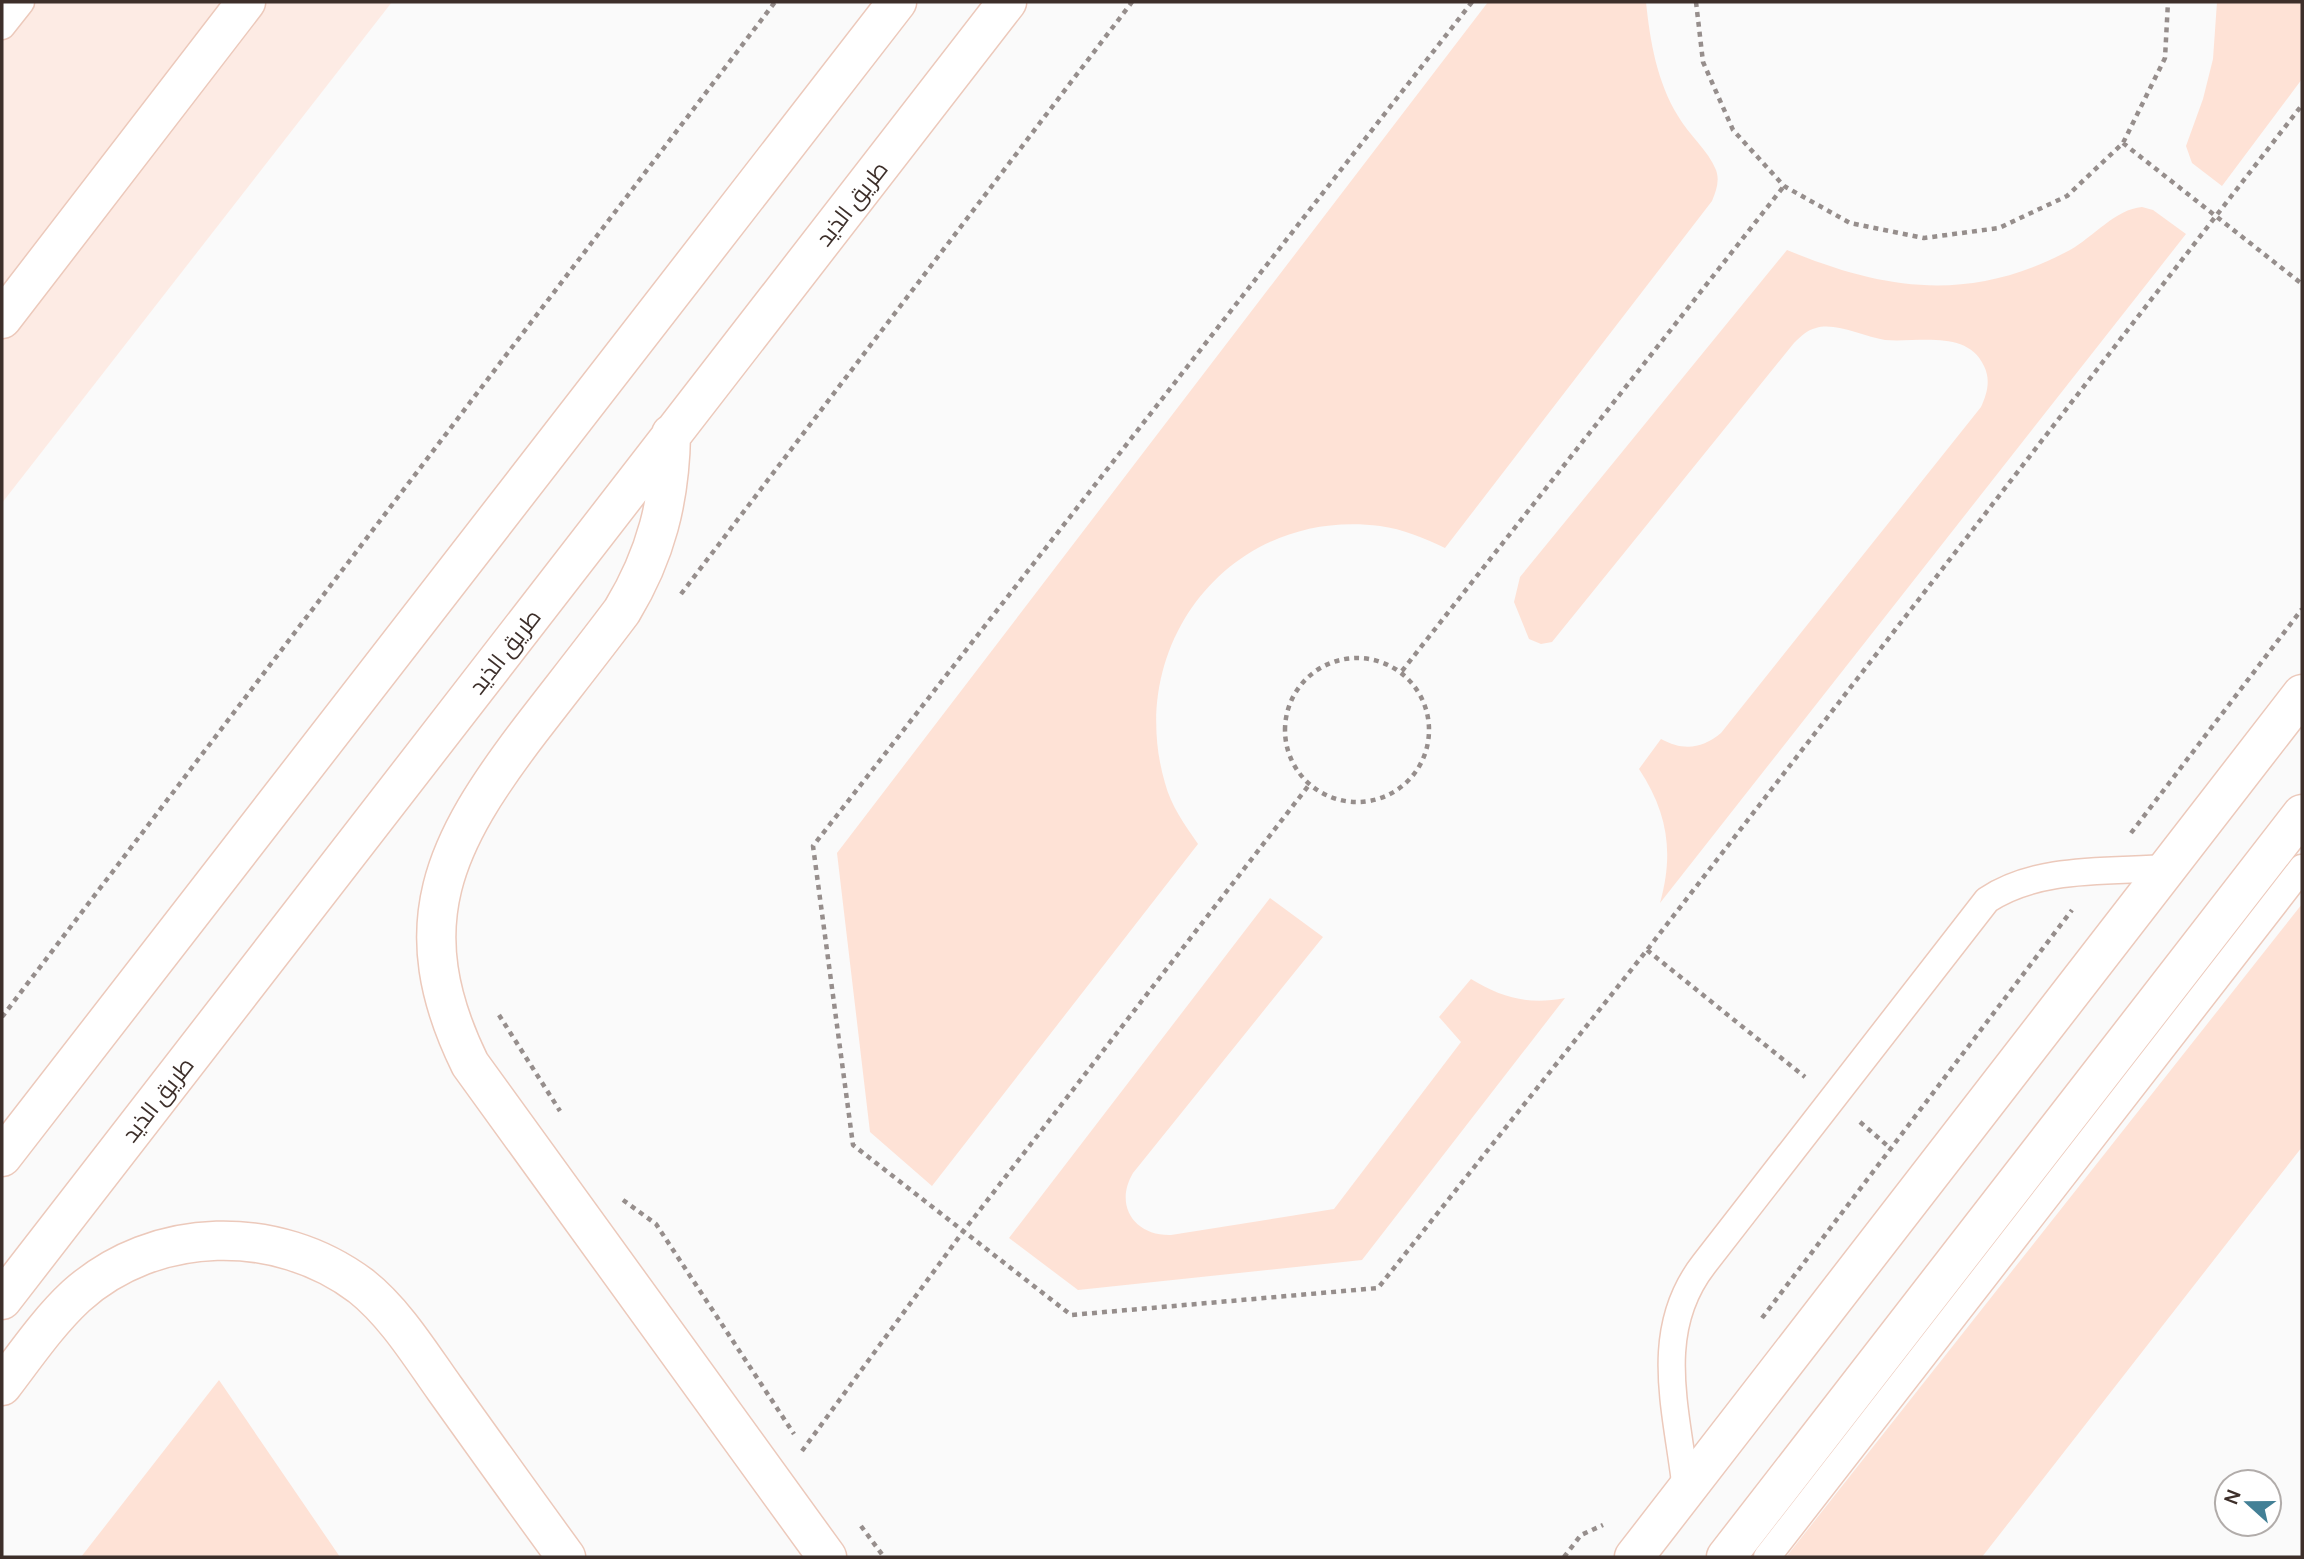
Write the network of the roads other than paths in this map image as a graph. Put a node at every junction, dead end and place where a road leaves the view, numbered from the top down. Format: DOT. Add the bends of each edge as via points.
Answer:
graph roads {
  1 [pos="21,2"];
  2 [pos="246,2"];
  3 [pos="897,2"];
  4 [pos="1007,2"];
  5 [pos="2,26"];
  6 [pos="2,319"];
  7 [pos="671,434"];
  8 [pos="2302,694"];
  9 [pos="2302,814"];
  10 [pos="2167,868"];
  11 [pos="2302,868"];
  12 [pos="2,1157"];
  13 [pos="2,1300"];
  14 [pos="2,1386"];
  15 [pos="1686,1490"];
  16 [pos="566,1557"];
  17 [pos="827,1557"];
  18 [pos="1634,1557"];
  19 [pos="1726,1557"];
  20 [pos="1767,1557"];
  1 -- 5 [label="lane"];
  2 -- 6 [label="main road"];
  3 -- 12 [label="main road"];
  4 -- 7 [label="main road, طريق الذيد"];
  7 -- 13 [label="main road, طريق الذيد"];
  7 -- 17 [label="main road" via="665,512 640,582 501,768 470,815 448,867 440,896 437,956 442,993 470,1064"];
  8 -- 10 [label="main road"];
  9 -- 19 [label="main road"];
  10 -- 15 [label="main road"];
  10 -- 15 [label="lane" via="2033,878 1987,900 1688,1284 1678,1307 1671,1357"];
  11 -- 20 [label="lane"];
  14 -- 16 [label="main road" via="76,1296 111,1270 150,1252 205,1240 271,1245 314,1258 361,1287 400,1326"];
  15 -- 18 [label="main road"];
}
